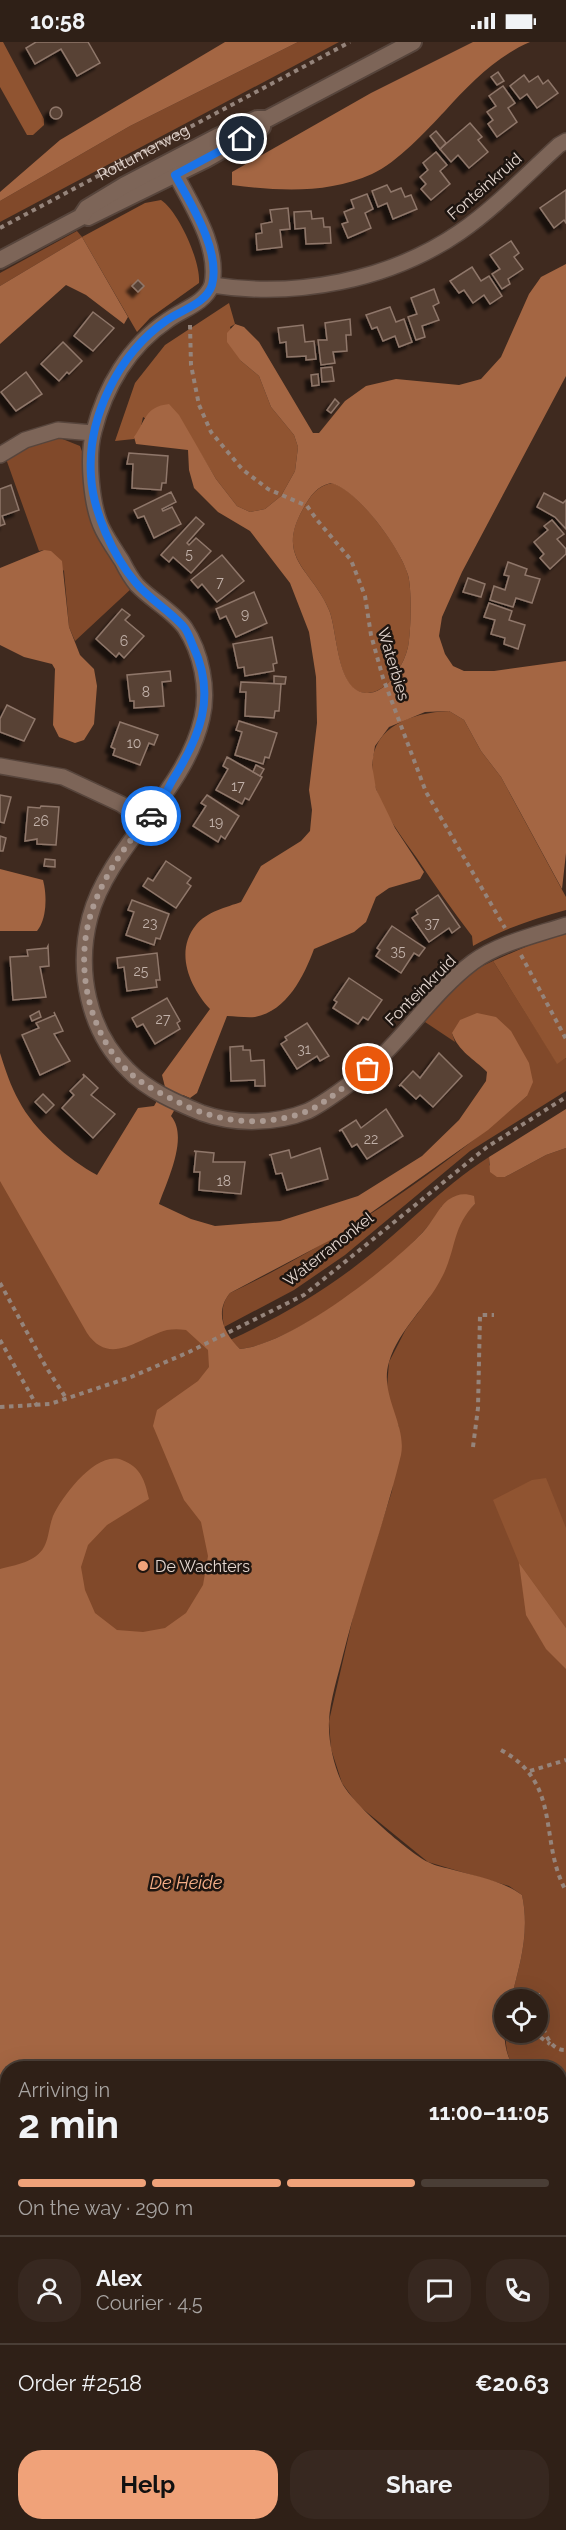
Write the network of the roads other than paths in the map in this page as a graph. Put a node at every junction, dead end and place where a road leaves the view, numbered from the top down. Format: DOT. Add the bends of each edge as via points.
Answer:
graph roads {
  1 [pos="413,42"];
  2 [pos="566,141"];
  3 [pos="172,169"];
  4 [pos="0,260"];
  5 [pos="212,285"];
  6 [pos="93,433"];
  7 [pos="0,455"];
  8 [pos="0,766"];
  9 [pos="145,822"];
  10 [pos="566,925"];
  1 -- 3 [label="main road, Rottumerweg" via="267,119 257,119"];
  2 -- 5 [label="street, Fonteinkruid" via="460,232 408,261 327,285 245,290"];
  3 -- 4 [label="main road, Rottumerweg" via="87,208 81,217"];
  3 -- 5 [label="street" via="204,232"];
  5 -- 6 [label="street, Fonteinkruid" via="203,298 164,322 116,372"];
  6 -- 7 [label="street" via="58,430 25,440"];
  6 -- 9 [label="street, Fonteinkruid" via="91,479 101,526 135,583 184,627 198,655 205,685 203,715 194,745"];
  8 -- 9 [label="street" via="63,777 122,804"];
  9 -- 10 [label="street, Fonteinkruid" via="111,872 89,919 84,966 89,1003 102,1036 131,1074 154,1090 212,1117 242,1122 276,1119 309,1110 368,1069 450,981 476,959"];
}
